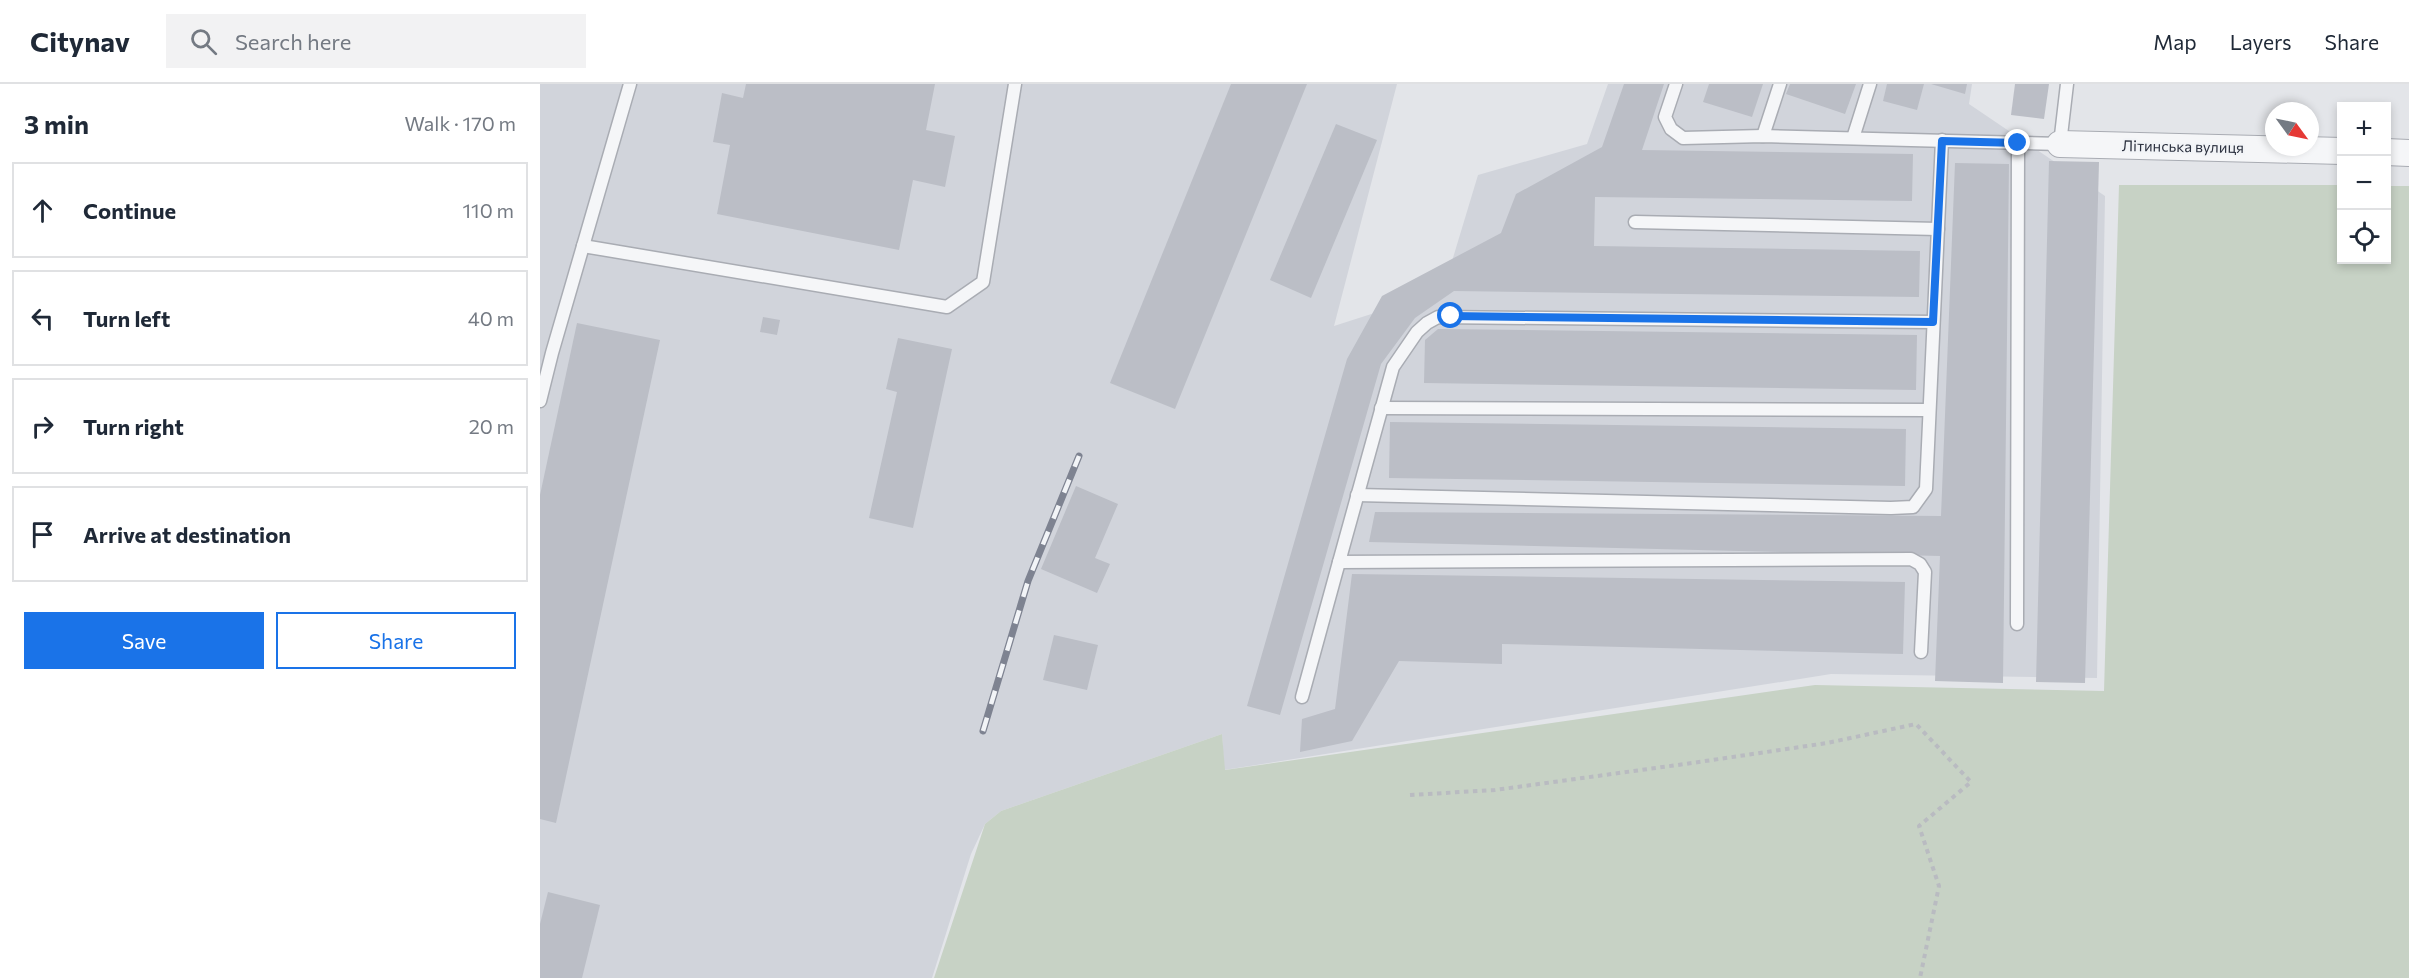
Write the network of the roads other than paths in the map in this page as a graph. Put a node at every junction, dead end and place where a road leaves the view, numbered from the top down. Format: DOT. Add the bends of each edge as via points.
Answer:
graph roads {
  1 [pos="630,84"];
  2 [pos="1015,84"];
  3 [pos="1676,84"];
  4 [pos="1780,84"];
  5 [pos="1870,84"];
  6 [pos="2067,84"];
  7 [pos="1763,136"];
  8 [pos="1853,138"];
  9 [pos="1942,141"];
  10 [pos="2018,143"];
  11 [pos="2060,144"];
  12 [pos="2337,151"];
  13 [pos="2391,152"];
  14 [pos="2409,153"];
  15 [pos="1635,222"];
  16 [pos="1938,229"];
  17 [pos="583,246"];
  18 [pos="1933,322"];
  19 [pos="540,401"];
  20 [pos="1380,408"];
  21 [pos="1929,410"];
  22 [pos="1357,495"];
  23 [pos="1339,562"];
  24 [pos="2017,624"];
  25 [pos="1921,652"];
  26 [pos="1302,697"];
  1 -- 17 [label="lane"];
  2 -- 17 [label="lane" via="983,282 947,307"];
  3 -- 7 [label="lane" via="1665,117 1671,129 1683,138"];
  4 -- 7 [label="lane"];
  5 -- 8 [label="lane"];
  6 -- 11 [label="lane"];
  7 -- 8 [label="lane"];
  8 -- 9 [label="lane"];
  9 -- 10 [label="lane"];
  9 -- 16 [label="lane"];
  10 -- 11 [label="lane"];
  10 -- 24 [label="lane"];
  11 -- 12 [label="street, Літинська вулиця"];
  13 -- 14 [label="street"];
  15 -- 16 [label="lane"];
  16 -- 18 [label="lane"];
  17 -- 19 [label="lane"];
  18 -- 20 [label="lane" via="1438,317 1417,332 1393,367"];
  18 -- 21 [label="lane"];
  20 -- 21 [label="lane"];
  20 -- 22 [label="lane"];
  21 -- 22 [label="lane" via="1926,489 1913,507"];
  22 -- 23 [label="lane"];
  23 -- 25 [label="lane" via="1911,559 1925,572"];
  23 -- 26 [label="lane"];
}
